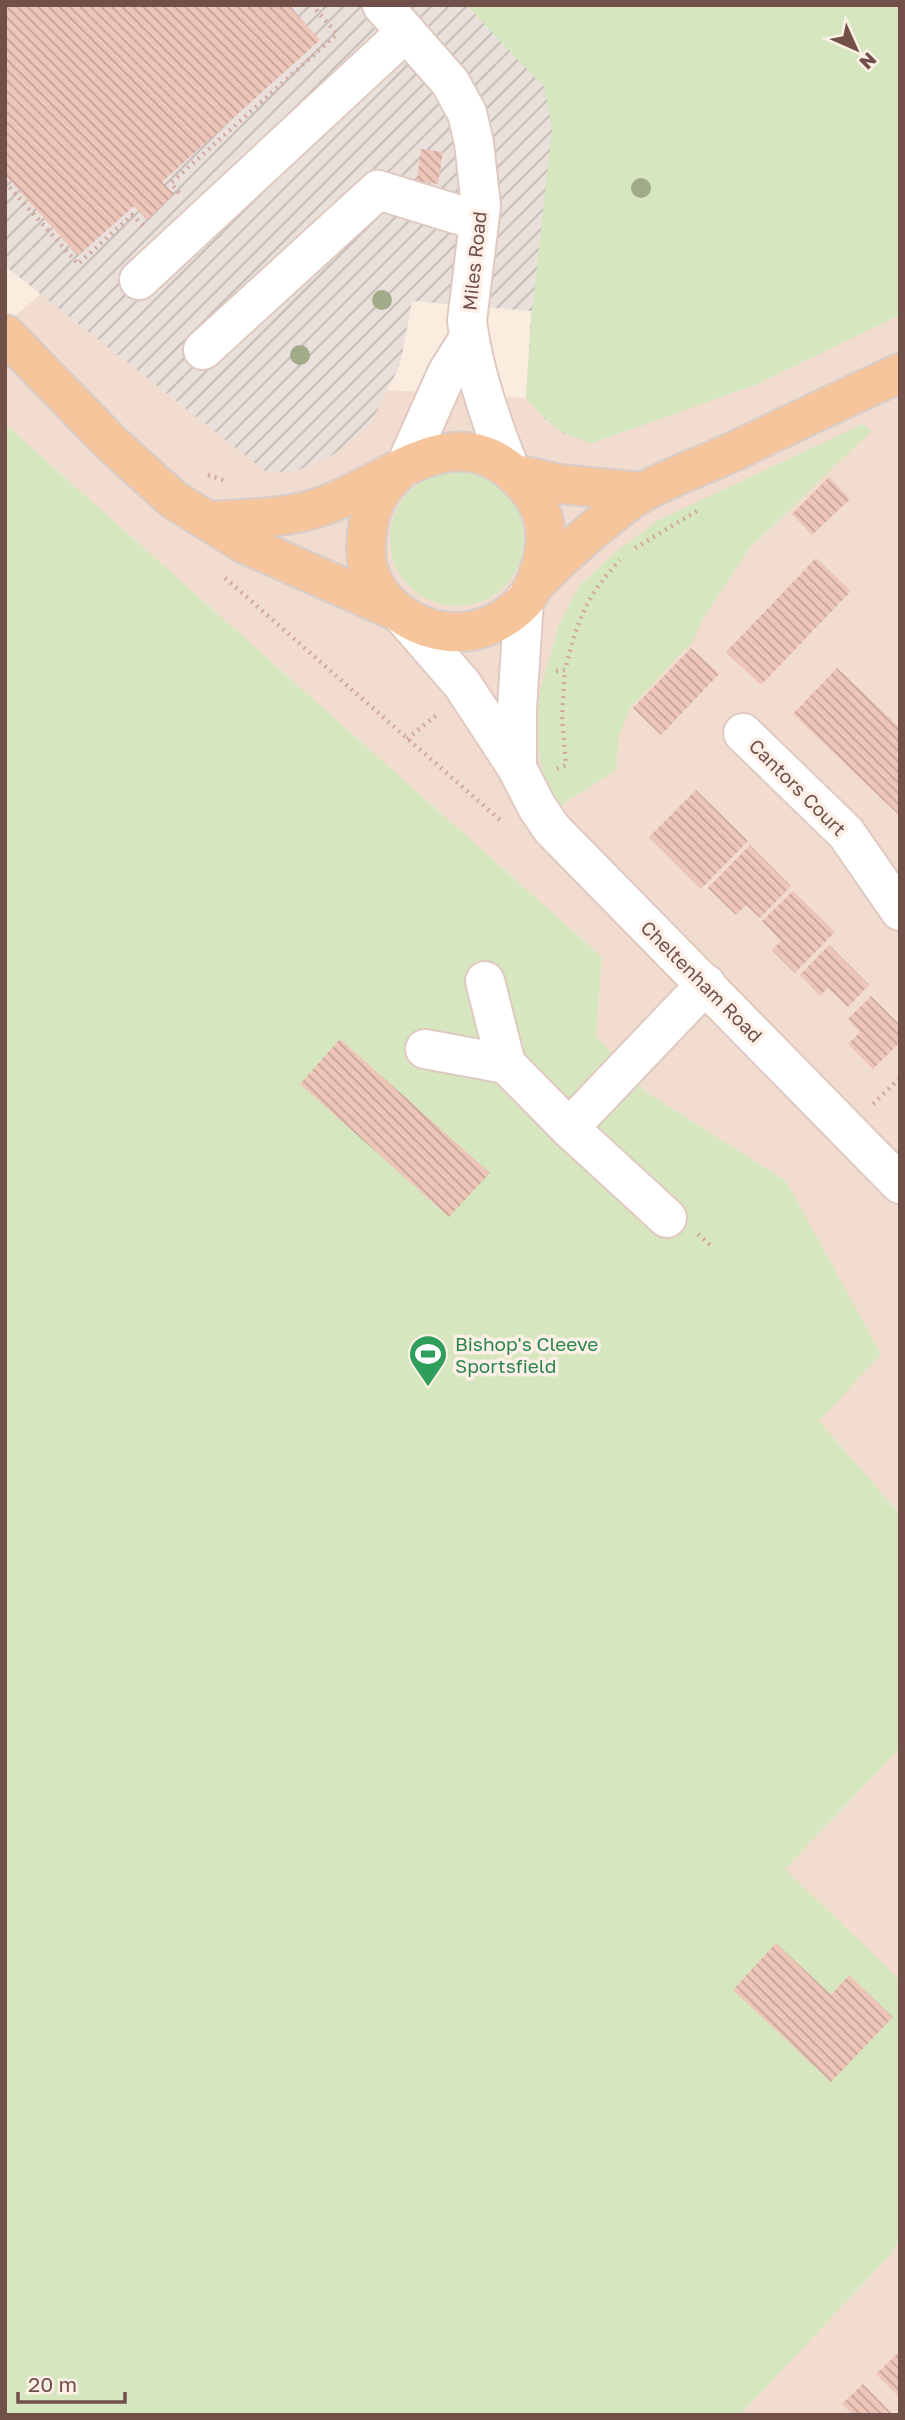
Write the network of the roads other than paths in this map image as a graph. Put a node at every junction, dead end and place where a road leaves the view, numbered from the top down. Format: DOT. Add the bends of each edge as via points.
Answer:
graph roads {
  1 [pos="394,19"];
  2 [pos="479,221"];
  3 [pos="139,280"];
  4 [pos="5,334"];
  5 [pos="469,338"];
  6 [pos="203,350"];
  7 [pos="900,373"];
  8 [pos="402,468"];
  9 [pos="513,472"];
  10 [pos="643,492"];
  11 [pos="210,521"];
  12 [pos="530,592"];
  13 [pos="400,614"];
  14 [pos="743,733"];
  15 [pos="517,768"];
  16 [pos="900,911"];
  17 [pos="485,981"];
  18 [pos="706,984"];
  19 [pos="425,1049"];
  20 [pos="506,1064"];
  21 [pos="569,1128"];
  22 [pos="900,1184"];
  23 [pos="667,1218"];
  1 -- 2 [label="street, Miles Road" via="450,82 467,113 481,206"];
  1 -- 3 [label="street"];
  2 -- 5 [label="street, Miles Road"];
  2 -- 6 [label="street" via="378,190"];
  4 -- 11 [label="main road" via="144,474 174,500"];
  5 -- 8 [label="street, Miles Road" via="447,373"];
  5 -- 9 [label="street, Miles Road" via="492,424"];
  7 -- 10 [label="main road"];
  8 -- 9 [label="main road" via="451,451 489,458"];
  8 -- 11 [label="main road" via="315,509"];
  8 -- 13 [label="main road" via="377,495 367,524 366,556 374,582"];
  9 -- 10 [label="main road" via="559,484"];
  9 -- 12 [label="main road" via="535,497 546,530 545,558"];
  10 -- 12 [label="main road" via="587,536"];
  11 -- 13 [label="main road" via="245,544"];
  12 -- 13 [label="main road" via="501,620 471,631 434,630"];
  12 -- 15 [label="street, Cheltenham Road" via="519,673"];
  13 -- 15 [label="street, Cheltenham Road" via="467,692"];
  14 -- 16 [label="street, Cantors Court" via="846,833"];
  15 -- 18 [label="street, Cheltenham Road" via="552,829"];
  17 -- 20 [label="street"];
  18 -- 21 [label="street"];
  18 -- 22 [label="street, Cheltenham Road"];
  19 -- 20 [label="street"];
  20 -- 21 [label="street"];
  21 -- 23 [label="street"];
}
